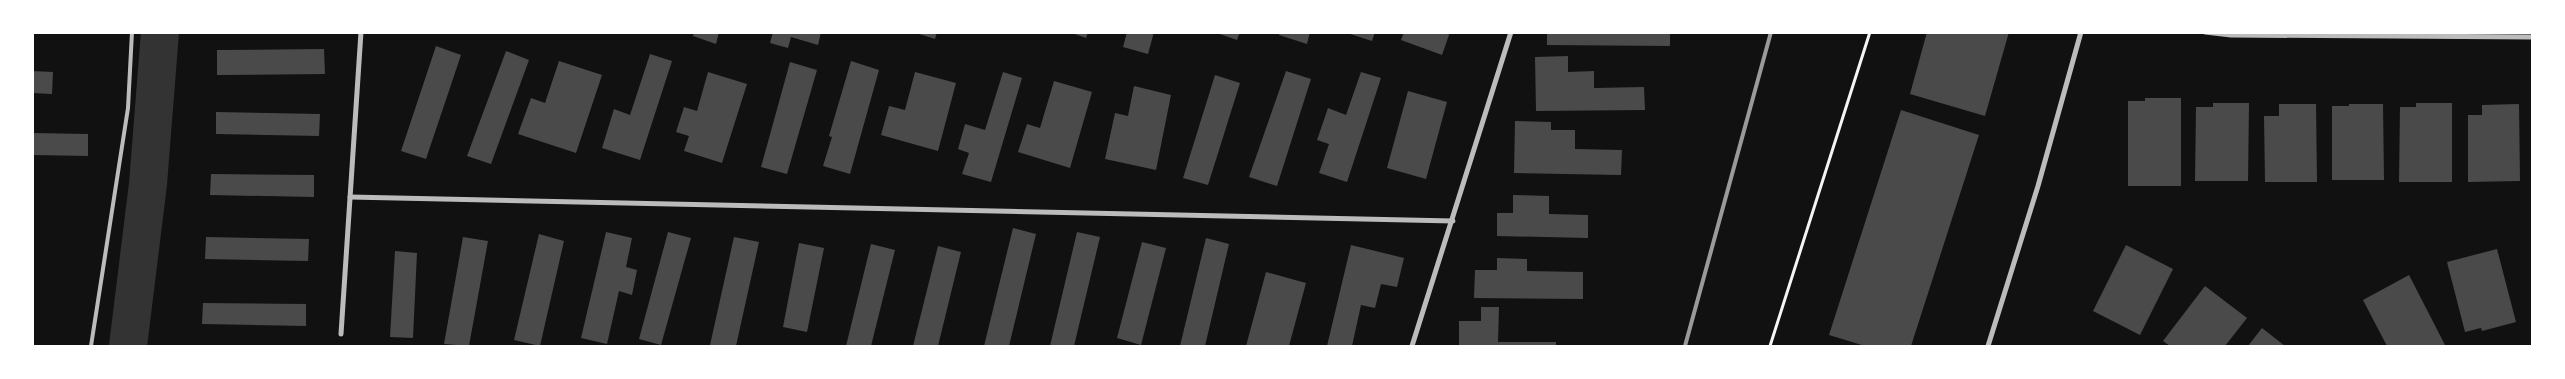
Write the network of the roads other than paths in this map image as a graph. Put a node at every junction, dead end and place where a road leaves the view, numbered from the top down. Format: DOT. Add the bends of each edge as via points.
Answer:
graph roads {
  1 [pos="132,32"];
  2 [pos="361,32"];
  3 [pos="1511,32"];
  4 [pos="2081,32"];
  5 [pos="2205,32"];
  6 [pos="2532,37"];
  7 [pos="350,197"];
  8 [pos="1453,221"];
  9 [pos="341,334"];
  10 [pos="91,346"];
  11 [pos="1412,346"];
  12 [pos="1988,346"];
  1 -- 10 [label="lane" via="128,108"];
  2 -- 7 [label="street"];
  3 -- 8 [label="street"];
  4 -- 12 [label="street" via="2038,186"];
  5 -- 6 [label="street" via="2231,35"];
  7 -- 8 [label="street"];
  7 -- 9 [label="street"];
  8 -- 11 [label="street"];
}
